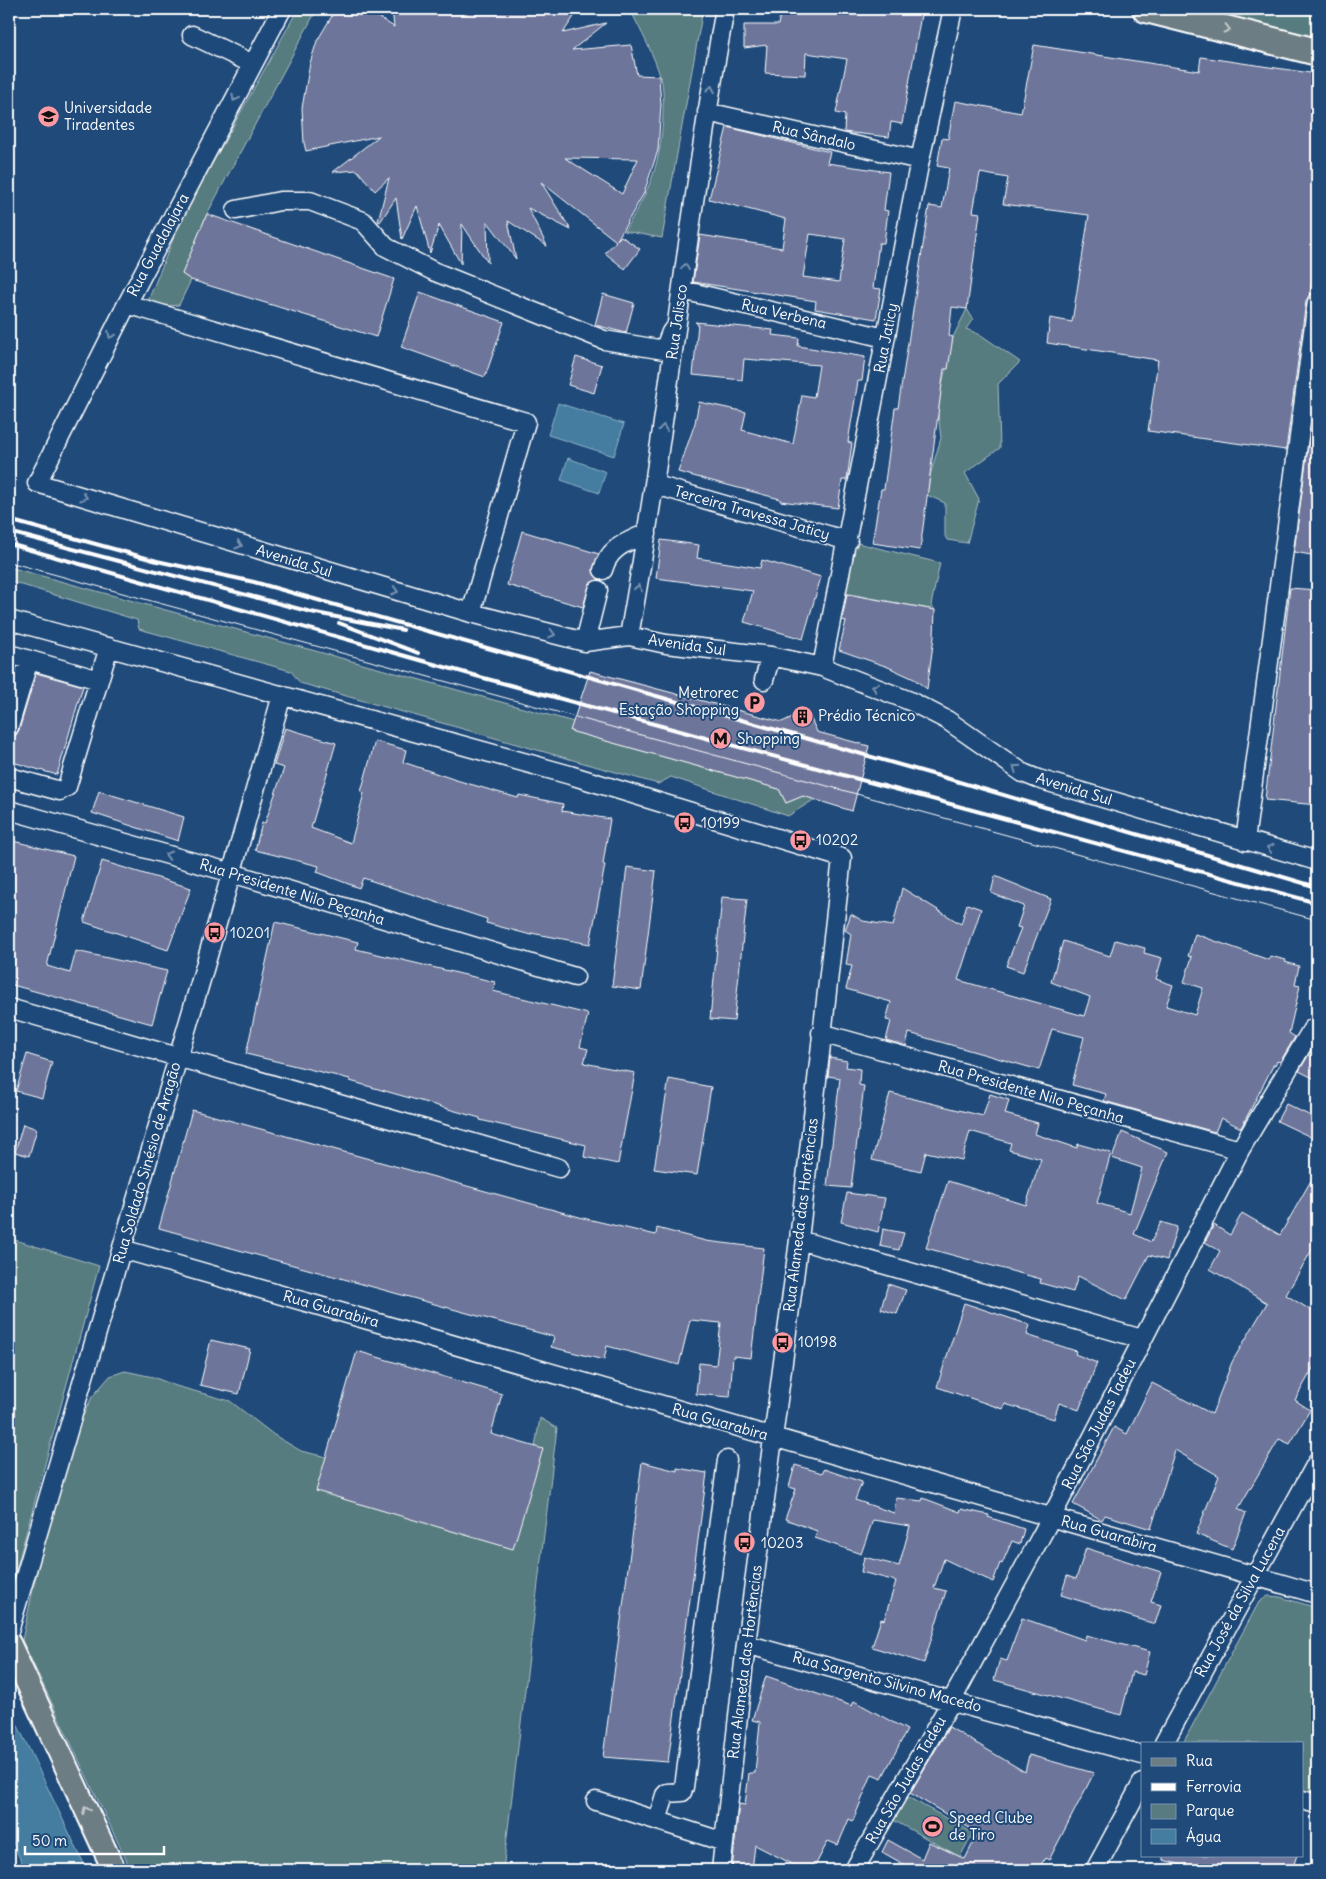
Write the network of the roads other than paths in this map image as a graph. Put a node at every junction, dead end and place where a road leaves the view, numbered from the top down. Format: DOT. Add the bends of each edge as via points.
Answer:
graph roads {
  1 [pos="282,9"];
  2 [pos="726,9"];
  3 [pos="953,9"];
  4 [pos="1146,9"];
  5 [pos="192,35"];
  6 [pos="1317,52"];
  7 [pos="253,64"];
  8 [pos="707,112"];
  9 [pos="920,160"];
  10 [pos="236,210"];
  11 [pos="682,290"];
  12 [pos="1317,302"];
  13 [pos="127,304"];
  14 [pos="678,313"];
  15 [pos="885,338"];
  16 [pos="37,483"];
  17 [pos="656,485"];
  18 [pos="647,533"];
  19 [pos="848,540"];
  20 [pos="603,570"];
  21 [pos="598,590"];
  22 [pos="471,613"];
  23 [pos="9,620"];
  24 [pos="629,636"];
  25 [pos="585,642"];
  26 [pos="109,647"];
  27 [pos="9,654"];
  28 [pos="771,656"];
  29 [pos="29,660"];
  30 [pos="822,667"];
  31 [pos="99,680"];
  32 [pos="764,680"];
  33 [pos="282,695"];
  34 [pos="9,726"];
  35 [pos="9,777"];
  36 [pos="9,810"];
  37 [pos="1245,841"];
  38 [pos="1317,861"];
  39 [pos="232,872"];
  40 [pos="574,977"];
  41 [pos="9,1010"];
  42 [pos="1312,1028"];
  43 [pos="821,1033"];
  44 [pos="177,1058"];
  45 [pos="1240,1150"];
  46 [pos="559,1168"];
  47 [pos="799,1240"];
  48 [pos="122,1249"];
  49 [pos="1142,1340"];
  50 [pos="774,1438"];
  51 [pos="727,1460"];
  52 [pos="1317,1462"];
  53 [pos="1051,1518"];
  54 [pos="1255,1574"];
  55 [pos="1317,1594"];
  56 [pos="9,1631"];
  57 [pos="9,1643"];
  58 [pos="746,1644"];
  59 [pos="952,1700"];
  60 [pos="1165,1742"];
  61 [pos="1141,1755"];
  62 [pos="1141,1785"];
  63 [pos="1304,1801"];
  64 [pos="596,1802"];
  65 [pos="1317,1804"];
  66 [pos="657,1821"];
  67 [pos="724,1842"];
  68 [pos="114,1870"];
  69 [pos="721,1870"];
  70 [pos="854,1870"];
  71 [pos="1096,1870"];
  1 -- 7 [label="street, Rua Guadalajara"];
  8 -- 2 [label="street, Rua Jalisco, one-way"];
  3 -- 9 [label="street, Rua Jaticy"];
  4 -- 6 [label="highway, one-way"];
  5 -- 7 [label="street"];
  7 -- 13 [label="street, Rua Guadalajara, one-way"];
  8 -- 9 [label="street, Rua Sândalo"];
  11 -- 8 [label="street, Rua Jalisco, one-way"];
  9 -- 15 [label="street, Rua Jaticy"];
  10 -- 14 [label="street" via="280,201 310,201 363,221 386,247 433,271 604,340 664,350"];
  11 -- 14 [label="street, Rua Jalisco"];
  11 -- 15 [label="street, Rua Verbena"];
  12 -- 37 [label="street"];
  13 -- 16 [label="street, Rua Guadalajara, one-way"];
  13 -- 22 [label="street" via="526,422"];
  17 -- 14 [label="street, Rua Jalisco, one-way"];
  15 -- 19 [label="street, Rua Jaticy"];
  16 -- 22 [label="street, Avenida Sul, one-way"];
  17 -- 18 [label="street, Rua Jalisco"];
  17 -- 19 [label="street, Terceira Travessa Jaticy"];
  18 -- 20 [label="street" via="616,547 606,559"];
  24 -- 18 [label="street, Rua Jalisco, one-way"];
  19 -- 30 [label="street, Rua Jaticy"];
  21 -- 25 [label="street"];
  22 -- 25 [label="street, Avenida Sul, one-way"];
  23 -- 26 [label="street"];
  24 -- 25 [label="street, Avenida Sul"];
  24 -- 28 [label="street, Avenida Sul" via="666,644"];
  26 -- 31 [label="street"];
  26 -- 33 [label="street"];
  27 -- 29 [label="street"];
  28 -- 30 [label="street, Avenida Sul"];
  28 -- 32 [label="street"];
  29 -- 31 [label="street"];
  29 -- 34 [label="street"];
  37 -- 30 [label="street, Avenida Sul, one-way" via="1023,773 947,720 910,701"];
  31 -- 35 [label="street" via="67,787 60,791"];
  33 -- 39 [label="street, Rua Soldado Sinésio de Aragão"];
  33 -- 43 [label="street, Rua Alameda das Hortências" via="570,775 842,858"];
  39 -- 36 [label="street, Rua Presidente Nilo Peçanha, one-way"];
  38 -- 37 [label="street, Avenida Sul, one-way"];
  39 -- 40 [label="street, Rua Presidente Nilo Peçanha"];
  39 -- 44 [label="street, Rua Soldado Sinésio de Aragão"];
  41 -- 44 [label="street"];
  42 -- 45 [label="street, Rua São Judas Tadeu"];
  43 -- 45 [label="street, Rua Presidente Nilo Peçanha"];
  43 -- 47 [label="street, Rua Alameda das Hortências"];
  44 -- 46 [label="street"];
  44 -- 48 [label="street, Rua Soldado Sinésio de Aragão"];
  45 -- 49 [label="street, Rua São Judas Tadeu"];
  47 -- 49 [label="street"];
  47 -- 50 [label="street, Rua Alameda das Hortências"];
  48 -- 50 [label="street, Rua Guarabira"];
  48 -- 56 [label="street, Rua Soldado Sinésio de Aragão"];
  49 -- 53 [label="street, Rua São Judas Tadeu"];
  50 -- 53 [label="street, Rua Guarabira"];
  50 -- 58 [label="street, Rua Alameda das Hortências"];
  51 -- 66 [label="street" via="684,1787 682,1792 665,1795"];
  52 -- 54 [label="street, Rua José da Silva Lucena"];
  53 -- 54 [label="street, Rua Guarabira"];
  53 -- 59 [label="street, Rua São Judas Tadeu"];
  54 -- 55 [label="street, Rua Guarabira"];
  54 -- 60 [label="street, Rua José da Silva Lucena"];
  68 -- 57 [label="main road, one-way"];
  58 -- 59 [label="street, Rua Sargento Silvino Macedo"];
  58 -- 67 [label="street, Rua Alameda das Hortências"];
  59 -- 61 [label="street, Rua Sargento Silvino Macedo"];
  59 -- 70 [label="street, Rua São Judas Tadeu"];
  62 -- 71 [label="street"];
  63 -- 65 [label="street"];
  64 -- 66 [label="street"];
  66 -- 67 [label="street"];
  67 -- 69 [label="street, Rua Alameda das Hortências"];
}
